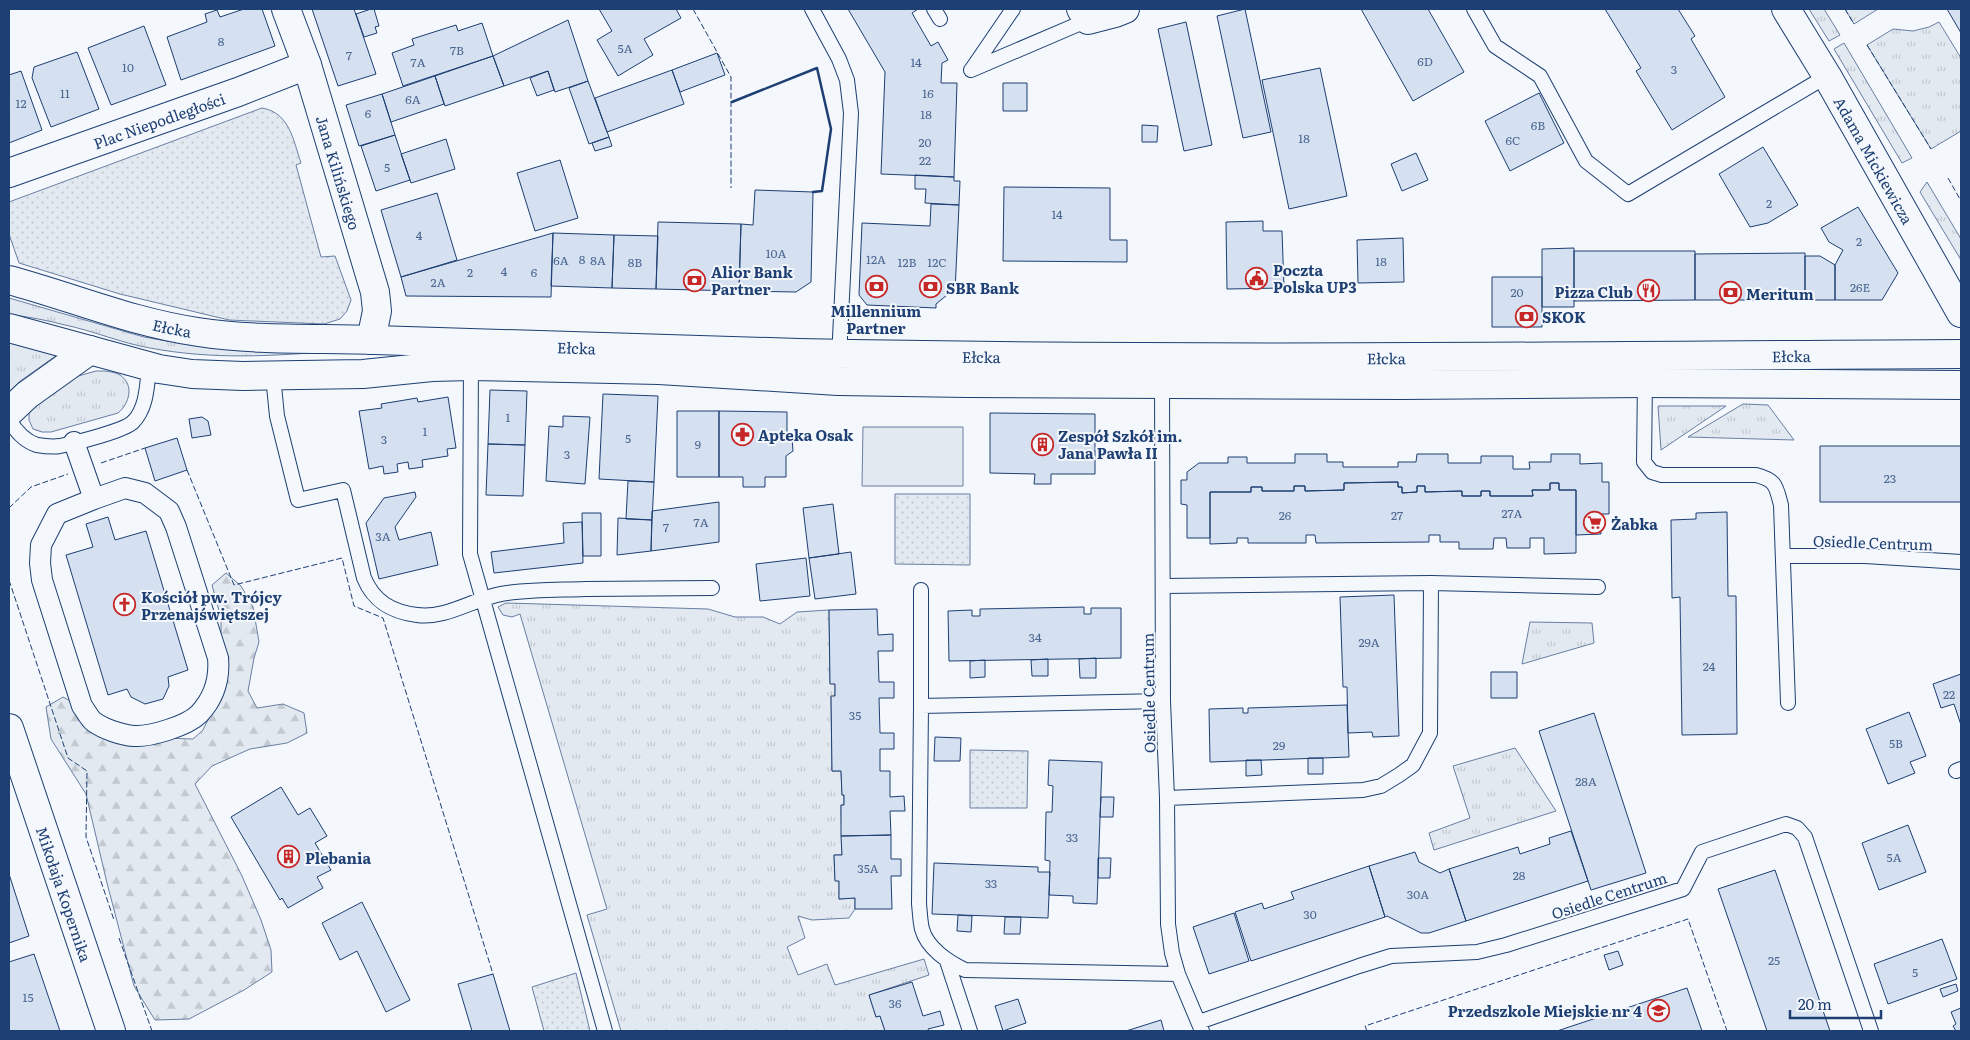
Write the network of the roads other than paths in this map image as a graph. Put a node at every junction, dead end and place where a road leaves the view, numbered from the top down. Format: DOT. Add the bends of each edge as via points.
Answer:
graph roads {
  1 [pos="286,9"];
  2 [pos="812,9"];
  3 [pos="1013,9"];
  4 [pos="1125,9"];
  5 [pos="1474,9"];
  6 [pos="1786,9"];
  7 [pos="1085,14"];
  8 [pos="307,65"];
  9 [pos="1827,76"];
  10 [pos="9,172"];
  11 [pos="9,280"];
  12 [pos="1961,313"];
  13 [pos="9,328"];
  14 [pos="371,340"];
  15 [pos="90,350"];
  16 [pos="839,354"];
  17 [pos="1961,354"];
  18 [pos="471,355"];
  19 [pos="1645,356"];
  20 [pos="1163,357"];
  21 [pos="149,367"];
  22 [pos="363,374"];
  23 [pos="273,376"];
  24 [pos="838,381"];
  25 [pos="1645,383"];
  26 [pos="1162,384"];
  27 [pos="1961,385"];
  28 [pos="9,412"];
  29 [pos="9,420"];
  30 [pos="74,442"];
  31 [pos="94,499"];
  32 [pos="1784,556"];
  33 [pos="1961,562"];
  34 [pos="1430,583"];
  35 [pos="1163,586"];
  36 [pos="1598,587"];
  37 [pos="712,588"];
  38 [pos="921,590"];
  39 [pos="483,600"];
  40 [pos="1163,701"];
  41 [pos="1788,703"];
  42 [pos="921,706"];
  43 [pos="9,728"];
  44 [pos="14,746"];
  45 [pos="1167,798"];
  46 [pos="947,961"];
  47 [pos="1178,974"];
  48 [pos="1201,1026"];
  49 [pos="111,1031"];
  50 [pos="606,1031"];
  51 [pos="970,1031"];
  52 [pos="1871,1031"];
  1 -- 8 [label="main road, Jana Kilińskiego"];
  2 -- 16 [label="lane" via="839,59 851,113"];
  3 -- 7 [label="lane" via="971,70"];
  4 -- 7 [label="main road" via="1115,13"];
  5 -- 9 [label="lane" via="1495,46 1540,76 1586,161 1628,194"];
  6 -- 9 [label="main road, Adama Mickiewicza"];
  8 -- 10 [label="main road, Plac Niepodległości"];
  8 -- 14 [label="main road, Jana Kilińskiego" via="375,292 377,312"];
  9 -- 12 [label="main road, Adama Mickiewicza"];
  11 -- 14 [label="main road, Ełcka" via="168,327 202,333 294,340"];
  13 -- 15 [label="main road, Ełcka"];
  14 -- 18 [label="main road, Ełcka"];
  14 -- 22 [label="main road, Jana Kilińskiego"];
  15 -- 21 [label="main road, Ełcka"];
  15 -- 28 [label="main road" via="27,395"];
  16 -- 18 [label="main road, Ełcka"];
  16 -- 20 [label="main road, Ełcka"];
  16 -- 24 [label="lane"];
  17 -- 19 [label="main road, Ełcka"];
  18 -- 22 [label="main road, Ełcka" via="432,367"];
  18 -- 24 [label="main road, Ełcka"];
  18 -- 39 [label="lane" via="470,554"];
  19 -- 20 [label="main road, Ełcka"];
  19 -- 25 [label="lane"];
  20 -- 26 [label="lane, Osiedle Centrum"];
  21 -- 23 [label="main road, Ełcka" via="192,374"];
  21 -- 30 [label="lane" via="146,396 133,422"];
  22 -- 23 [label="main road, Ełcka"];
  23 -- 39 [label="lane" via="277,416 298,500 343,490 364,578 379,602 392,610 419,615 446,612"];
  24 -- 26 [label="main road, Ełcka"];
  25 -- 26 [label="main road, Ełcka"];
  25 -- 27 [label="main road, Ełcka"];
  25 -- 32 [label="lane" via="1644,462 1652,472 1769,478 1777,488 1781,505"];
  26 -- 35 [label="lane, Osiedle Centrum"];
  29 -- 30 [label="lane" via="18,434 37,444 59,446"];
  30 -- 31 [label="street"];
  31 -- 31 [label="street" via="58,514 41,545 42,580 82,706 93,721 133,736 188,722 198,715 212,696 220,672 176,527 169,512 145,493 125,488"];
  32 -- 33 [label="lane, Osiedle Centrum" via="1865,556"];
  32 -- 41 [label="lane"];
  34 -- 35 [label="lane"];
  34 -- 36 [label="lane"];
  34 -- 45 [label="lane" via="1430,733 1413,765 1381,786 1363,790"];
  35 -- 40 [label="lane, Osiedle Centrum"];
  37 -- 39 [label="lane" via="542,590 501,594"];
  38 -- 42 [label="lane"];
  39 -- 50 [label="lane"];
  40 -- 42 [label="lane"];
  40 -- 45 [label="lane, Osiedle Centrum"];
  42 -- 46 [label="lane" via="919,904 925,937"];
  43 -- 44 [label="main road, Mikołaja Kopernika"];
  44 -- 49 [label="main road, Mikołaja Kopernika"];
  45 -- 47 [label="lane, Osiedle Centrum" via="1168,924"];
  46 -- 47 [label="lane" via="965,970"];
  46 -- 51 [label="lane"];
  47 -- 48 [label="lane, Osiedle Centrum"];
  48 -- 52 [label="lane, Osiedle Centrum" via="1391,956 1477,952 1683,889 1702,852 1786,824 1805,836"];
}
